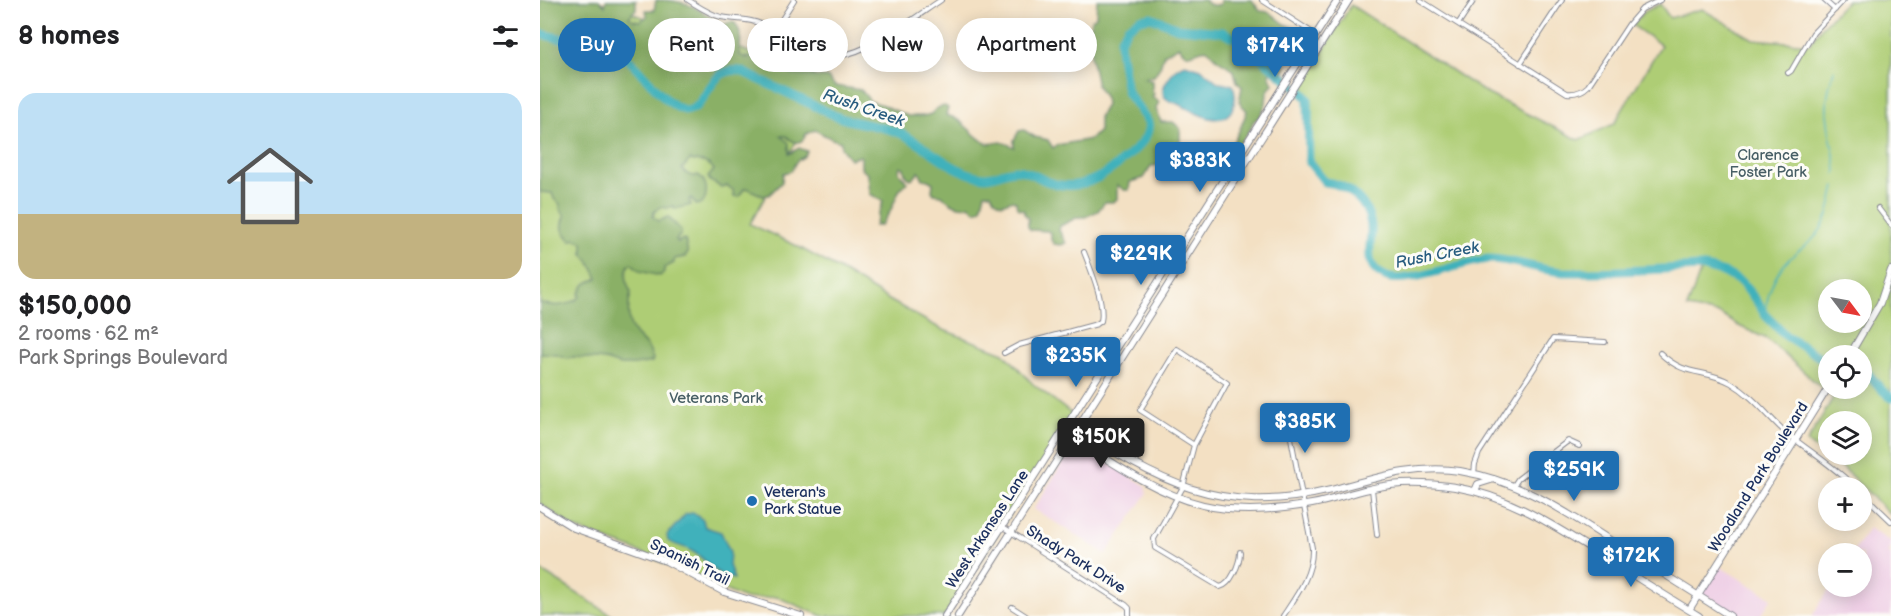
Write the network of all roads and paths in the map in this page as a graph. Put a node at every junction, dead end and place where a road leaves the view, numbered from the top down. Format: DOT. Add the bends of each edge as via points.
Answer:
graph roads {
  1 [pos="688,0"];
  2 [pos="794,0"];
  3 [pos="940,0"];
  4 [pos="1262,0"];
  5 [pos="1338,0"];
  6 [pos="1349,0"];
  7 [pos="1420,0"];
  8 [pos="1474,0"];
  9 [pos="1562,0"];
  10 [pos="1660,0"];
  11 [pos="1824,0"];
  12 [pos="1844,0"];
  13 [pos="1836,10"];
  14 [pos="783,18"];
  15 [pos="747,19"];
  16 [pos="1458,24"];
  17 [pos="1316,35"];
  18 [pos="848,55"];
  19 [pos="1520,64"];
  20 [pos="1788,73"];
  21 [pos="1878,208"];
  22 [pos="1891,225"];
  23 [pos="1084,252"];
  24 [pos="1891,270"];
  25 [pos="1889,285"];
  26 [pos="1605,342"];
  27 [pos="1856,345"];
  28 [pos="1004,353"];
  29 [pos="1660,353"];
  30 [pos="1821,399"];
  31 [pos="1287,417"];
  32 [pos="1068,423"];
  33 [pos="1077,429"];
  34 [pos="1063,431"];
  35 [pos="1072,437"];
  36 [pos="1796,440"];
  37 [pos="1194,445"];
  38 [pos="1579,446"];
  39 [pos="1474,474"];
  40 [pos="1845,477"];
  41 [pos="1495,479"];
  42 [pos="1514,485"];
  43 [pos="1183,487"];
  44 [pos="1371,488"];
  45 [pos="1475,491"];
  46 [pos="1302,495"];
  47 [pos="1178,496"];
  48 [pos="1872,503"];
  49 [pos="1304,505"];
  50 [pos="540,507"];
  51 [pos="1891,521"];
  52 [pos="1003,527"];
  53 [pos="1011,532"];
  54 [pos="1377,535"];
  55 [pos="1620,546"];
  56 [pos="1240,552"];
  57 [pos="1611,561"];
  58 [pos="1698,595"];
  59 [pos="1012,607"];
  60 [pos="1689,610"];
  61 [pos="801,616"];
  62 [pos="945,616"];
  63 [pos="958,616"];
  64 [pos="1026,616"];
  65 [pos="1129,616"];
  66 [pos="1283,616"];
  67 [pos="1699,616"];
  68 [pos="1730,616"];
  1 -- 15 [label="street" via="719,16"];
  2 -- 14 [label="street"];
  3 -- 18 [label="street"];
  4 -- 17 [label="street"];
  5 -- 17 [label="main road, West Arkansas Lane"];
  6 -- 33 [label="main road, West Arkansas Lane"];
  7 -- 16 [label="street"];
  8 -- 16 [label="street"];
  9 -- 19 [label="street"];
  10 -- 19 [label="street" via="1642,9 1629,24 1583,91 1568,93"];
  11 -- 13 [label="street"];
  12 -- 13 [label="street"];
  13 -- 20 [label="street" via="1813,33"];
  16 -- 19 [label="street"];
  17 -- 32 [label="main road, West Arkansas Lane"];
  21 -- 22 [label="street"];
  23 -- 28 [label="street" via="1095,284 1101,321"];
  24 -- 25 [label="main road"];
  25 -- 27 [label="main road"];
  26 -- 39 [label="street" via="1553,339 1479,453"];
  29 -- 36 [label="street" via="1684,370 1717,377 1741,389"];
  30 -- 36 [label="main road, Woodland Park Boulevard"];
  31 -- 46 [label="street"];
  32 -- 33 [label="main road"];
  32 -- 34 [label="main road, West Arkansas Lane"];
  33 -- 35 [label="main road, West Arkansas Lane"];
  33 -- 43 [label="main road" via="1123,458"];
  34 -- 35 [label="main road"];
  34 -- 52 [label="main road, West Arkansas Lane"];
  35 -- 47 [label="main road"];
  35 -- 53 [label="main road, West Arkansas Lane"];
  36 -- 40 [label="street"];
  36 -- 58 [label="main road, Woodland Park Boulevard"];
  37 -- 37 [label="street" via="1140,410 1177,349 1227,383"];
  37 -- 43 [label="street"];
  38 -- 42 [label="street" via="1568,441"];
  39 -- 41 [label="main road"];
  39 -- 46 [label="main road" via="1443,470 1392,473"];
  41 -- 42 [label="main road"];
  41 -- 45 [label="main road" via="1478,484"];
  42 -- 55 [label="main road" via="1555,505"];
  43 -- 46 [label="main road" via="1246,499"];
  43 -- 47 [label="street"];
  44 -- 45 [label="main road" via="1422,484"];
  44 -- 49 [label="main road"];
  44 -- 54 [label="street"];
  45 -- 57 [label="main road" via="1530,511"];
  46 -- 49 [label="street"];
  47 -- 49 [label="main road" via="1227,508 1282,509"];
  47 -- 56 [label="street" via="1154,539 1158,551 1220,587 1227,585"];
  48 -- 51 [label="street"];
  49 -- 66 [label="street" via="1312,558 1305,580"];
  50 -- 61 [label="main road, Spanish Trail" via="574,528 666,561 724,592"];
  52 -- 53 [label="street, Shady Park Drive"];
  52 -- 62 [label="main road, West Arkansas Lane"];
  53 -- 63 [label="main road, West Arkansas Lane"];
  53 -- 65 [label="street, Shady Park Drive" via="1126,605"];
  55 -- 57 [label="main road"];
  55 -- 58 [label="main road"];
  57 -- 60 [label="main road"];
  58 -- 60 [label="main road, Woodland Park Boulevard"];
  58 -- 68 [label="main road"];
  59 -- 64 [label="street"];
  60 -- 67 [label="main road"];
}
